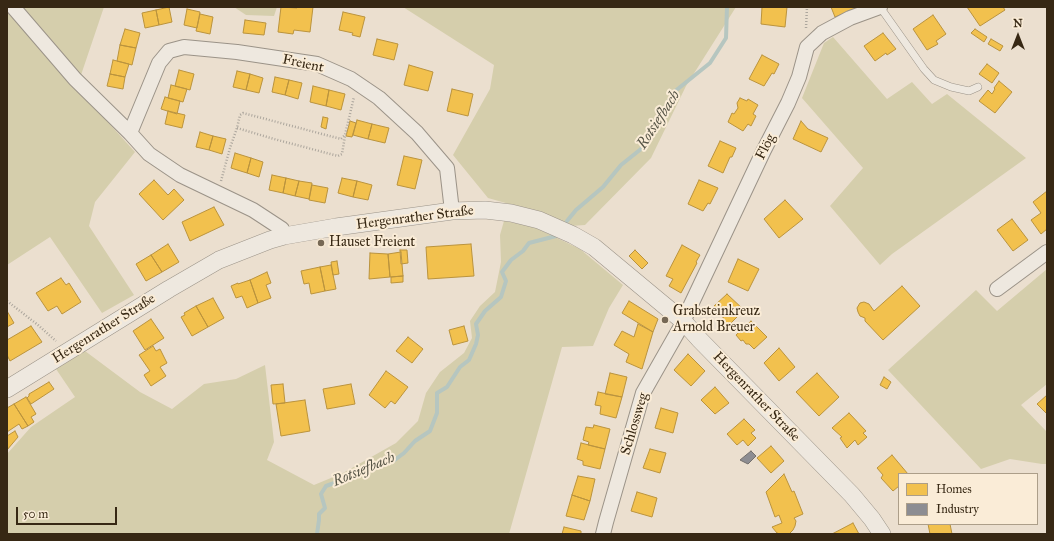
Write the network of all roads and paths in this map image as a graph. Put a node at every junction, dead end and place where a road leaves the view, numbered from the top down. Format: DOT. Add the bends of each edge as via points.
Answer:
graph roads {
  1 [pos="13,7"];
  2 [pos="806,7"];
  3 [pos="880,7"];
  4 [pos="807,47"];
  5 [pos="357,83"];
  6 [pos="978,87"];
  7 [pos="237,128"];
  8 [pos="130,132"];
  9 [pos="345,135"];
  10 [pos="216,192"];
  11 [pos="452,211"];
  12 [pos="284,236"];
  13 [pos="1047,252"];
  14 [pos="997,289"];
  15 [pos="7,301"];
  16 [pos="683,321"];
  17 [pos="66,352"];
  18 [pos="7,388"];
  19 [pos="603,534"];
  20 [pos="882,534"];
  1 -- 8 [label="street" via="75,79"];
  2 -- 4 [label="path"];
  3 -- 4 [label="street" via="822,32"];
  3 -- 6 [label="lane" via="934,80 951,88 969,92"];
  4 -- 16 [label="street, Flög" via="799,77 788,103"];
  5 -- 8 [label="street, Freient" via="317,64 184,47 169,51 159,64"];
  5 -- 9 [label="path"];
  5 -- 11 [label="street, Freient" via="379,98 412,128 448,168"];
  7 -- 9 [label="path" via="243,113 341,139"];
  7 -- 9 [label="path" via="338,156 342,154"];
  7 -- 10 [label="path"];
  8 -- 10 [label="street" via="150,154 180,175"];
  10 -- 12 [label="street" via="253,210 282,229"];
  11 -- 12 [label="street, Hergenrather Straße"];
  11 -- 16 [label="street, Hergenrather Straße" via="485,210 510,213 539,220 573,235 594,247"];
  12 -- 17 [label="street, Hergenrather Straße" via="219,260"];
  13 -- 14 [label="street"];
  15 -- 17 [label="path" via="38,325"];
  16 -- 19 [label="street, Schlossweg" via="643,393"];
  16 -- 20 [label="street, Hergenrather Straße" via="852,495"];
  17 -- 18 [label="street, Hergenrather Straße"];
}
